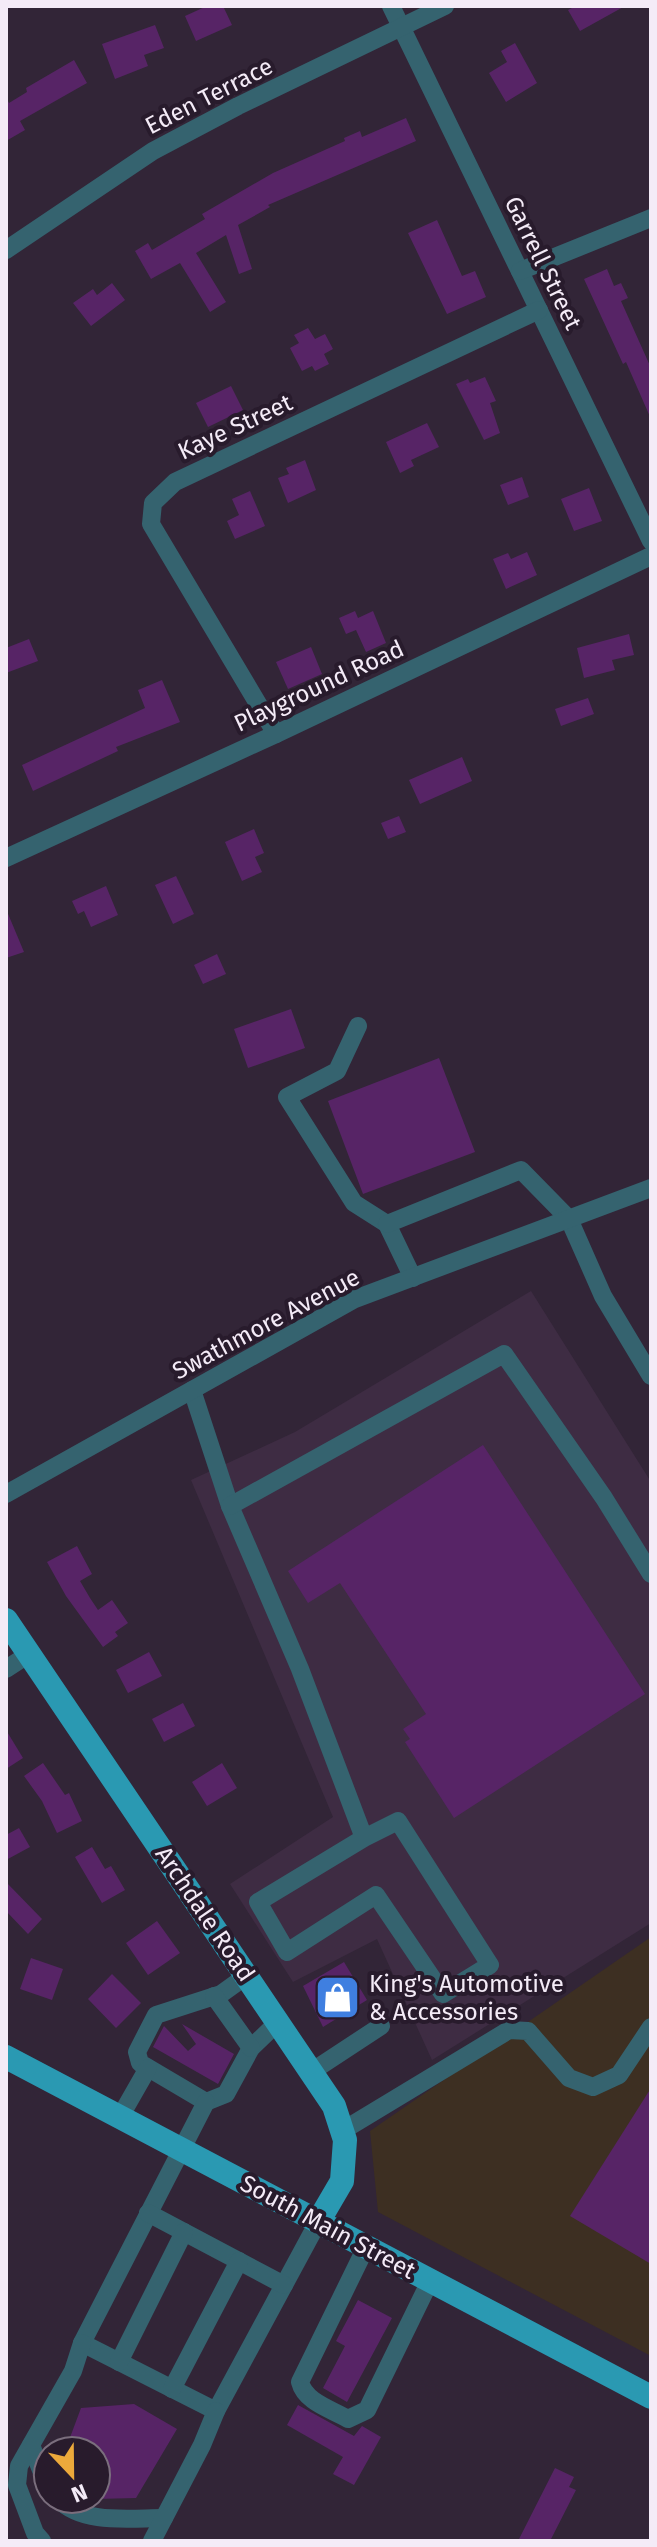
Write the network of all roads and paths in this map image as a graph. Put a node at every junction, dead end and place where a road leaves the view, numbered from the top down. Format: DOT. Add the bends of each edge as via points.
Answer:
graph roads {
  1 [pos="391,6"];
  2 [pos="445,6"];
  3 [pos="402,27"];
  4 [pos="651,218"];
  5 [pos="6,250"];
  6 [pos="520,271"];
  7 [pos="539,310"];
  8 [pos="651,541"];
  9 [pos="651,556"];
  10 [pos="276,734"];
  11 [pos="6,858"];
  12 [pos="358,1026"];
  13 [pos="651,1188"];
  14 [pos="569,1219"];
  15 [pos="387,1224"];
  16 [pos="413,1278"];
  17 [pos="651,1376"];
  18 [pos="192,1390"];
  19 [pos="6,1494"];
  20 [pos="230,1506"];
  21 [pos="651,1574"];
  22 [pos="6,1620"];
  23 [pos="29,1654"];
  24 [pos="6,1669"];
  25 [pos="364,1838"];
  26 [pos="246,1976"];
  27 [pos="214,1996"];
  28 [pos="277,2023"];
  29 [pos="381,2026"];
  30 [pos="651,2027"];
  31 [pos="251,2048"];
  32 [pos="6,2057"];
  33 [pos="148,2068"];
  34 [pos="311,2072"];
  35 [pos="206,2102"];
  36 [pos="120,2117"];
  37 [pos="342,2131"];
  38 [pos="181,2149"];
  39 [pos="148,2213"];
  40 [pos="318,2222"];
  41 [pos="184,2232"];
  42 [pos="366,2247"];
  43 [pos="239,2261"];
  44 [pos="430,2281"];
  45 [pos="284,2285"];
  46 [pos="82,2343"];
  47 [pos="119,2362"];
  48 [pos="172,2389"];
  49 [pos="651,2397"];
  50 [pos="216,2411"];
  51 [pos="31,2445"];
  52 [pos="91,2515"];
  53 [pos="164,2518"];
  54 [pos="42,2541"];
  55 [pos="152,2541"];
  1 -- 3 [label="street, Garrell Street"];
  2 -- 3 [label="street, Eden Terrace"];
  3 -- 5 [label="street, Eden Terrace" via="153,151"];
  3 -- 6 [label="street, Garrell Street"];
  4 -- 6 [label="street"];
  6 -- 7 [label="street, Garrell Street"];
  7 -- 8 [label="street, Garrell Street"];
  7 -- 10 [label="street, Kaye Street" via="175,482 153,503 151,524"];
  9 -- 10 [label="street, Playground Road"];
  10 -- 11 [label="street, Playground Road"];
  12 -- 15 [label="street" via="337,1071 287,1097 354,1203"];
  13 -- 14 [label="street, Swathmore Avenue"];
  14 -- 15 [label="street" via="521,1170"];
  14 -- 16 [label="street, Swathmore Avenue"];
  14 -- 17 [label="street" via="603,1296"];
  15 -- 16 [label="street"];
  16 -- 18 [label="street, Swathmore Avenue" via="355,1299"];
  18 -- 19 [label="street, Swathmore Avenue"];
  18 -- 20 [label="street"];
  20 -- 21 [label="street" via="504,1354"];
  20 -- 25 [label="street"];
  22 -- 23 [label="main road, Archdale Road"];
  23 -- 24 [label="street"];
  23 -- 26 [label="main road, Archdale Road"];
  25 -- 25 [label="street" via="258,1902 287,1952 376,1895 443,1994 490,1965 398,1821"];
  26 -- 27 [label="street"];
  26 -- 28 [label="main road, Archdale Road"];
  27 -- 31 [label="street"];
  27 -- 33 [label="street" via="156,2015 137,2052"];
  28 -- 31 [label="street"];
  28 -- 34 [label="main road, Archdale Road"];
  29 -- 34 [label="street"];
  30 -- 37 [label="street" via="619,2075 593,2087 569,2078 528,2031 509,2030"];
  31 -- 35 [label="street" via="226,2094"];
  32 -- 36 [label="main road, South Main Street"];
  33 -- 35 [label="street"];
  33 -- 36 [label="street"];
  34 -- 37 [label="main road, Archdale Road" via="334,2106"];
  35 -- 38 [label="street"];
  36 -- 38 [label="main road, South Main Street"];
  37 -- 40 [label="main road, Archdale Road" via="342,2181"];
  38 -- 39 [label="street"];
  38 -- 40 [label="main road, South Main Street"];
  39 -- 41 [label="street"];
  39 -- 46 [label="street"];
  40 -- 42 [label="main road, South Main Street"];
  40 -- 45 [label="street"];
  41 -- 43 [label="street"];
  41 -- 47 [label="street"];
  42 -- 44 [label="main road, South Main Street"];
  42 -- 44 [label="street" via="300,2382 310,2398 348,2419 367,2410"];
  43 -- 45 [label="street"];
  43 -- 48 [label="street"];
  44 -- 49 [label="main road, South Main Street"];
  45 -- 50 [label="street"];
  46 -- 47 [label="street"];
  46 -- 51 [label="street" via="73,2371"];
  47 -- 48 [label="street"];
  48 -- 50 [label="street"];
  50 -- 53 [label="street"];
  51 -- 54 [label="street" via="19,2466 17,2485"];
  52 -- 53 [label="street"];
  53 -- 55 [label="street"];
}
